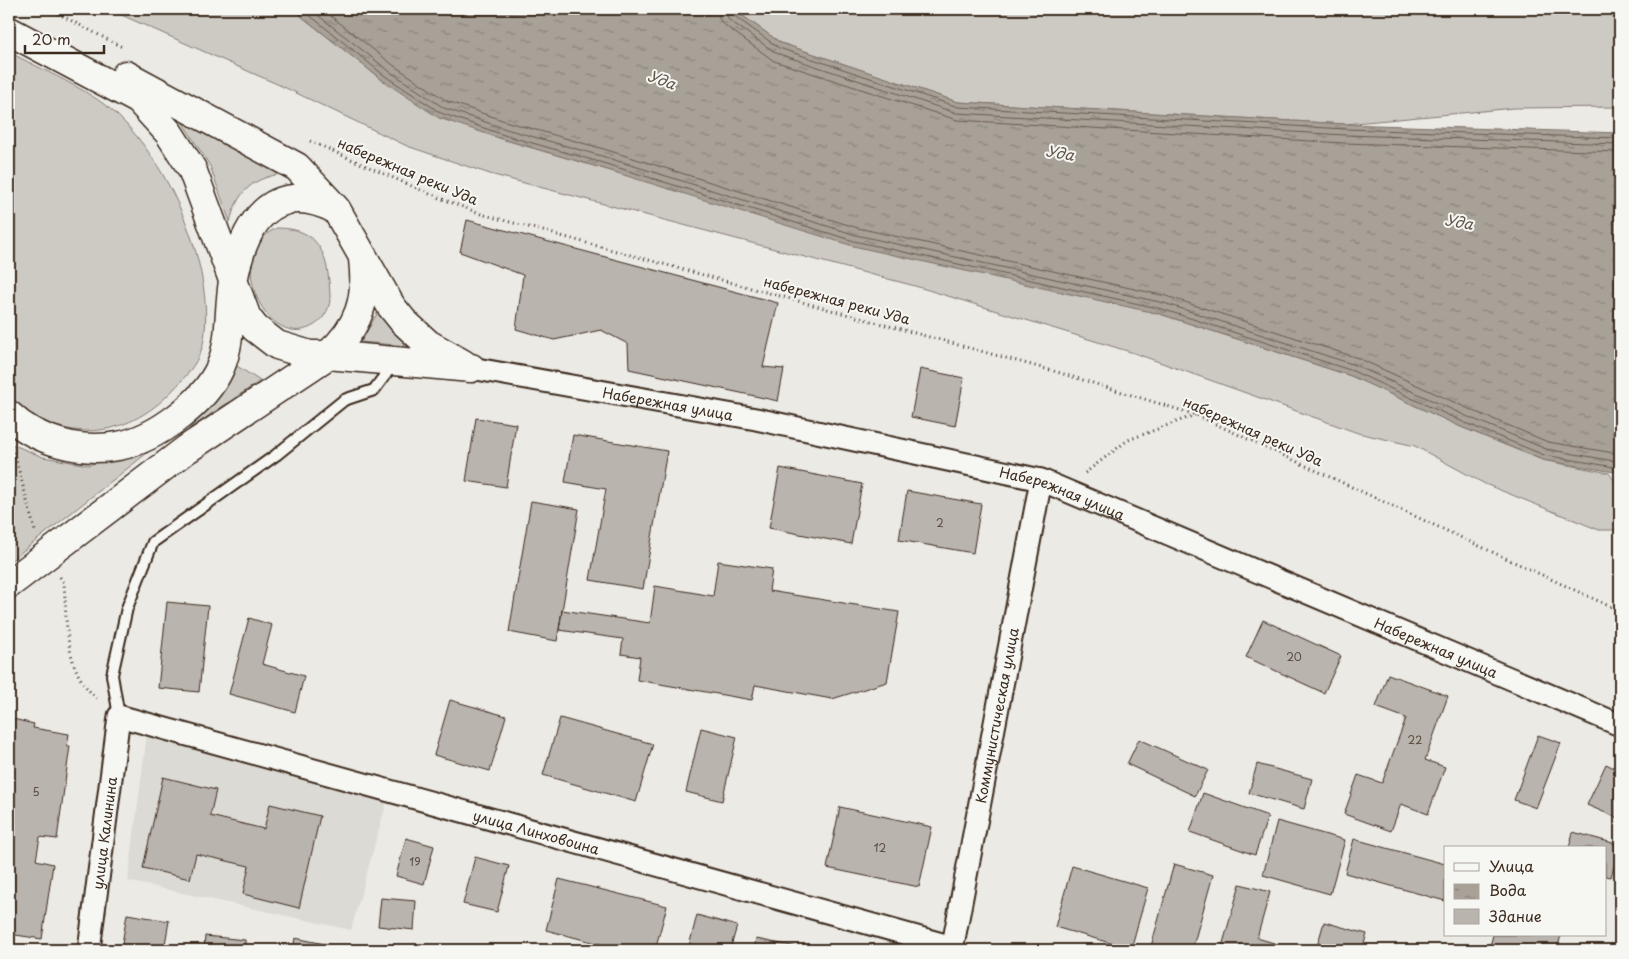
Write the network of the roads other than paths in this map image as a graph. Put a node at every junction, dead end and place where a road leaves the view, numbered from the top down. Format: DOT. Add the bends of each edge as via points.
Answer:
graph roads {
  1 [pos="9,14"];
  2 [pos="9,31"];
  3 [pos="336,209"];
  4 [pos="363,257"];
  5 [pos="233,282"];
  6 [pos="328,355"];
  7 [pos="394,362"];
  8 [pos="471,368"];
  9 [pos="9,415"];
  10 [pos="1041,480"];
  11 [pos="9,584"];
  12 [pos="119,716"];
  13 [pos="1620,725"];
  14 [pos="952,949"];
  15 [pos="89,950"];
  1 -- 3 [label="main road" via="297,167"];
  2 -- 5 [label="main road" via="139,100 163,127 192,169"];
  3 -- 4 [label="main road"];
  3 -- 5 [label="main road" via="304,198 274,204 254,222"];
  4 -- 6 [label="main road" via="365,275 359,314 342,342"];
  4 -- 8 [label="main road" via="403,321 434,348"];
  5 -- 6 [label="main road" via="247,318 266,337 295,352"];
  5 -- 9 [label="main road" via="228,347 220,369 187,410 166,425 120,446 82,447 64,444 21,426"];
  6 -- 7 [label="main road"];
  6 -- 11 [label="main road" via="187,449"];
  7 -- 8 [label="main road"];
  7 -- 12 [label="lane" via="374,390 344,400 276,455 153,542 127,608 112,675"];
  8 -- 10 [label="street, Набережная улица" via="756,420"];
  10 -- 13 [label="street, Набережная улица"];
  10 -- 14 [label="street, Коммунистическая улица"];
  12 -- 14 [label="street, улица Линховоина"];
  12 -- 15 [label="street, улица Калинина"];
}
